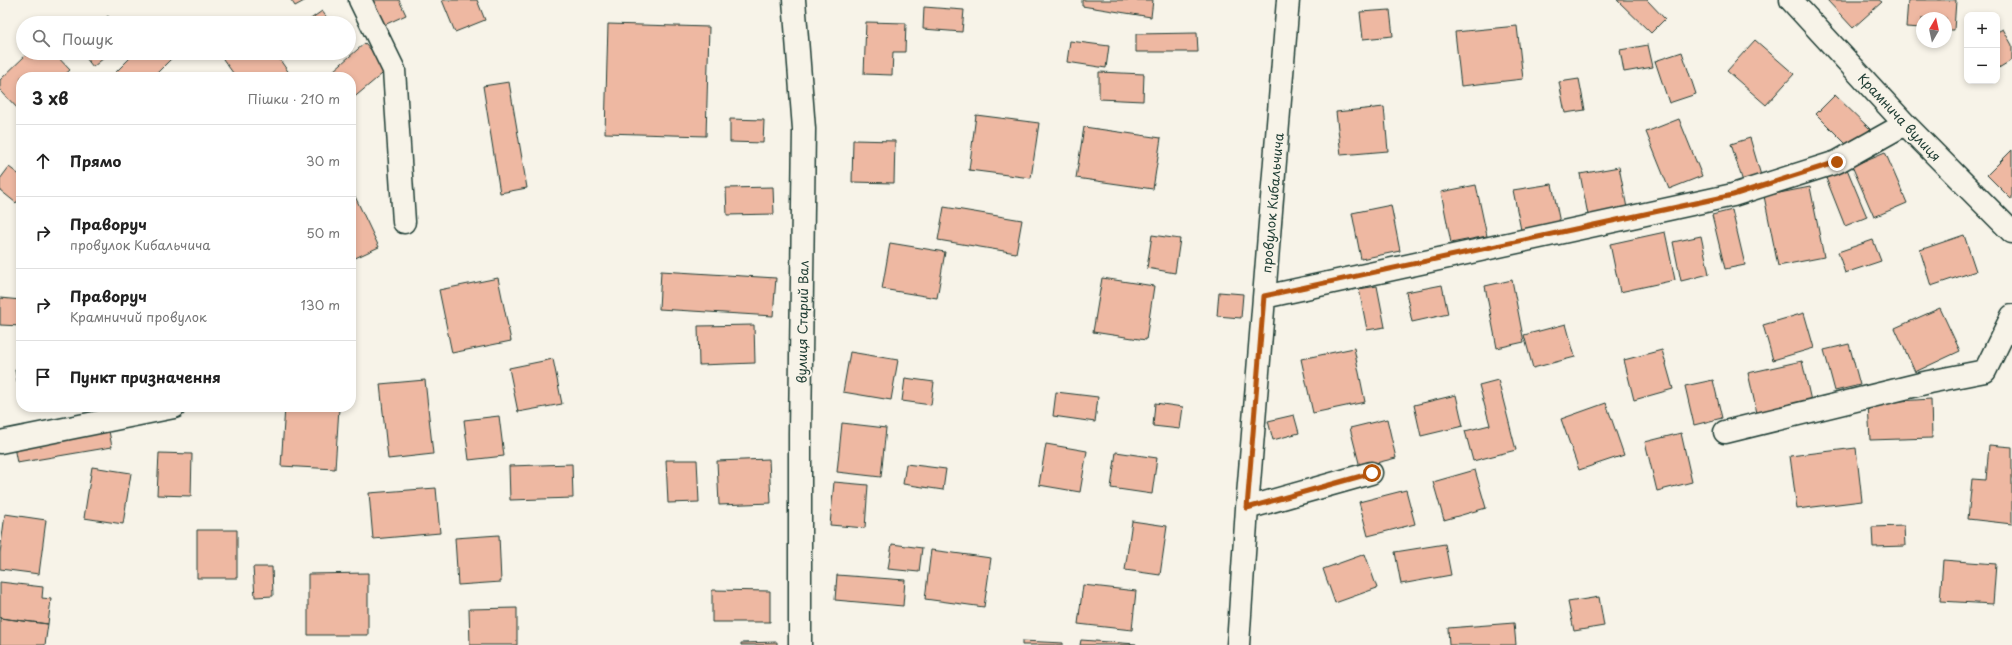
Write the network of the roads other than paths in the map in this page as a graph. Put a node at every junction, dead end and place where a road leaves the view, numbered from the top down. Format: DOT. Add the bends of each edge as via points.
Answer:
graph roads {
  1 [pos="360,0"];
  2 [pos="794,0"];
  3 [pos="1288,0"];
  4 [pos="1791,0"];
  5 [pos="1905,124"];
  6 [pos="404,222"];
  7 [pos="2012,232"];
  8 [pos="1264,296"];
  9 [pos="2012,316"];
  10 [pos="149,412"];
  11 [pos="1725,432"];
  12 [pos="0,442"];
  13 [pos="1372,473"];
  14 [pos="1247,508"];
  15 [pos="800,645"];
  16 [pos="1238,645"];
  1 -- 6 [label="street" via="394,70"];
  2 -- 15 [label="street, вулиця Старий Вал" via="804,129"];
  3 -- 8 [label="street, провулок Кибальчича"];
  4 -- 5 [label="street, Крамнича вулиця"];
  5 -- 7 [label="street, Крамнича вулиця"];
  5 -- 8 [label="street" via="1837,162 1733,195"];
  8 -- 14 [label="street, провулок Кибальчича"];
  9 -- 11 [label="street" via="1985,370"];
  10 -- 12 [label="street"];
  13 -- 14 [label="street"];
  14 -- 16 [label="street, провулок Кибальчича"];
}
